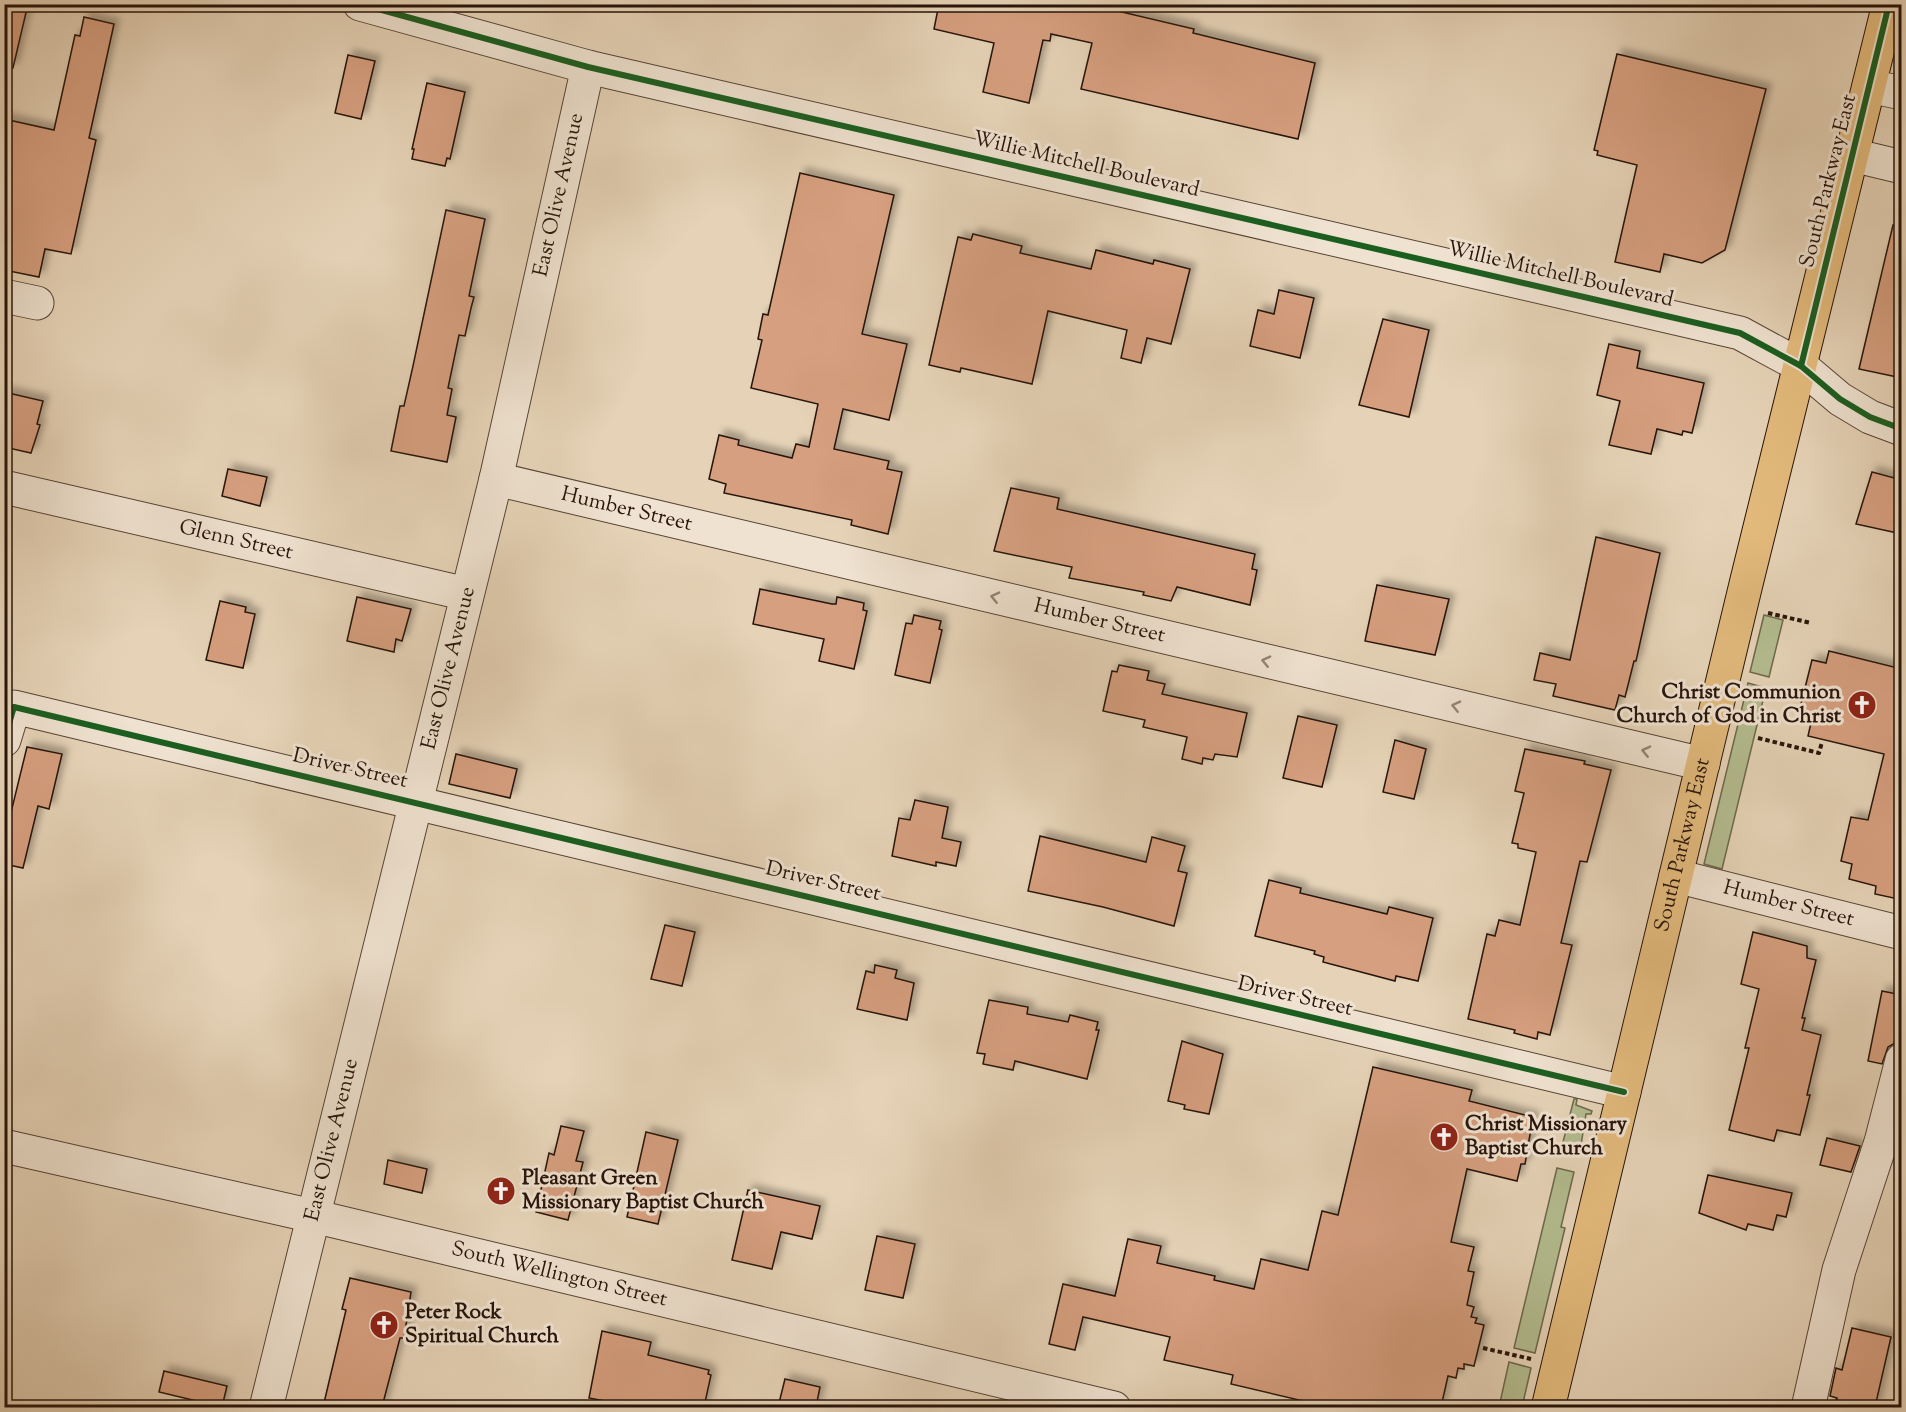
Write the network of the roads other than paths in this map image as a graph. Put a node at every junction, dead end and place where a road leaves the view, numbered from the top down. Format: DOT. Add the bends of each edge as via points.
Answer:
graph roads {
  1 [pos="360,4"];
  2 [pos="1892,10"];
  3 [pos="588,67"];
  4 [pos="1869,86"];
  5 [pos="1902,93"];
  6 [pos="1852,155"];
  7 [pos="1902,167"];
  8 [pos="4,296"];
  9 [pos="37,303"];
  10 [pos="1801,366"];
  11 [pos="1902,429"];
  12 [pos="496,479"];
  13 [pos="4,488"];
  14 [pos="467,594"];
  15 [pos="4,740"];
  16 [pos="1702,764"];
  17 [pos="417,802"];
  18 [pos="1676,876"];
  19 [pos="1902,933"];
  20 [pos="1902,1060"];
  21 [pos="1624,1092"];
  22 [pos="4,1146"];
  23 [pos="313,1215"];
  24 [pos="266,1407"];
  25 [pos="1114,1407"];
  26 [pos="1548,1407"];
  27 [pos="1808,1407"];
  1 -- 3 [label="street, Willie Mitchell Boulevard"];
  2 -- 4 [label="main road, South Parkway East"];
  3 -- 10 [label="street, Willie Mitchell Boulevard" via="1740,333"];
  3 -- 12 [label="street, East Olive Avenue"];
  4 -- 5 [label="street"];
  4 -- 6 [label="main road, South Parkway East"];
  6 -- 7 [label="street"];
  6 -- 10 [label="main road, South Parkway East"];
  8 -- 9 [label="street"];
  10 -- 11 [label="street, Willie Mitchell Boulevard" via="1840,399 1870,417"];
  10 -- 16 [label="main road, South Parkway East"];
  12 -- 14 [label="street, East Olive Avenue"];
  16 -- 12 [label="street, Humber Street, one-way"];
  13 -- 14 [label="street, Glenn Street"];
  14 -- 17 [label="street, East Olive Avenue"];
  15 -- 17 [label="street, Driver Street" via="14,707"];
  16 -- 18 [label="main road, South Parkway East"];
  17 -- 21 [label="street, Driver Street"];
  17 -- 23 [label="street, East Olive Avenue"];
  18 -- 19 [label="street, Humber Street"];
  18 -- 21 [label="main road, South Parkway East"];
  20 -- 27 [label="street" via="1881,1142 1839,1270"];
  21 -- 26 [label="main road, South Parkway East"];
  22 -- 23 [label="street, South Wellington Street"];
  23 -- 24 [label="street, East Olive Avenue"];
  23 -- 25 [label="street, South Wellington Street"];
}
